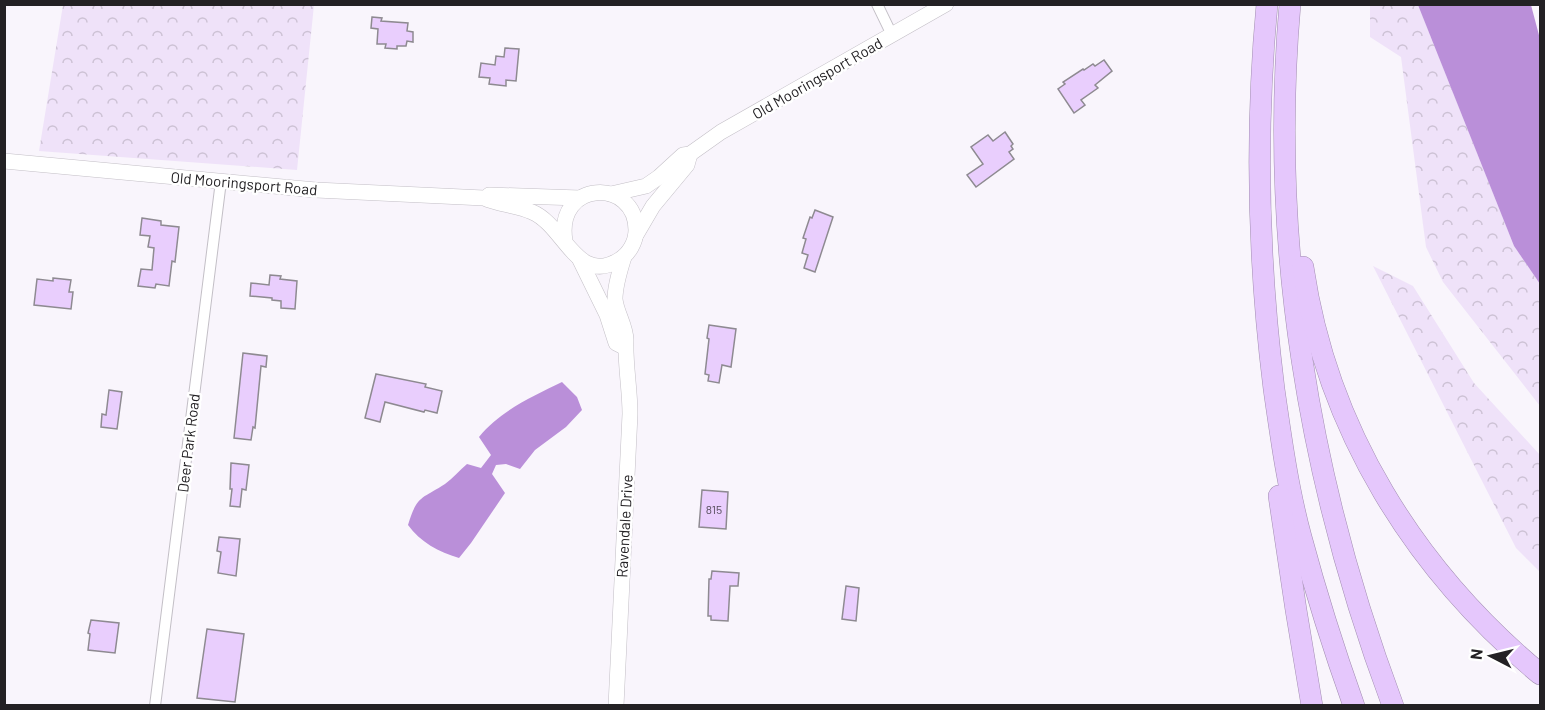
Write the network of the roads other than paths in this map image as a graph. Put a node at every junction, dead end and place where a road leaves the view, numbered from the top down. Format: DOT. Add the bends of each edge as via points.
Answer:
graph roads {
  1 [pos="876,4"];
  2 [pos="946,4"];
  3 [pos="1267,4"];
  4 [pos="1290,4"];
  5 [pos="892,35"];
  6 [pos="1286,109"];
  7 [pos="690,154"];
  8 [pos="4,161"];
  9 [pos="221,181"];
  10 [pos="611,194"];
  11 [pos="484,198"];
  12 [pos="580,198"];
  13 [pos="636,235"];
  14 [pos="565,241"];
  15 [pos="624,257"];
  16 [pos="580,260"];
  17 [pos="1266,325"];
  18 [pos="624,348"];
  19 [pos="1540,674"];
  20 [pos="155,705"];
  21 [pos="616,705"];
  22 [pos="1312,705"];
  23 [pos="1354,705"];
  24 [pos="1393,705"];
  1 -- 5 [label="street"];
  2 -- 5 [label="main road, Old Mooringsport Road"];
  3 -- 17 [label="highway" via="1259,141"];
  4 -- 6 [label="highway"];
  5 -- 7 [label="main road, Old Mooringsport Road" via="721,132"];
  6 -- 19 [label="highway" via="1300,244 1313,315 1328,373 1358,445 1402,524 1429,562 1487,626"];
  6 -- 24 [label="highway" via="1288,235 1304,375 1336,529"];
  7 -- 10 [label="main road, Old Mooringsport Road" via="683,155 646,186"];
  7 -- 13 [label="main road, Old Mooringsport Road" via="687,165 653,206"];
  8 -- 9 [label="main road, Old Mooringsport Road"];
  9 -- 11 [label="main road, Old Mooringsport Road"];
  9 -- 20 [label="street, Deer Park Road"];
  10 -- 12 [label="main road, Old Mooringsport Road" via="595,193"];
  10 -- 13 [label="main road" via="628,205"];
  11 -- 12 [label="main road, Old Mooringsport Road" via="492,194"];
  11 -- 14 [label="main road, Old Mooringsport Road" via="532,212"];
  12 -- 14 [label="main road" via="565,217"];
  13 -- 15 [label="main road, Old Mooringsport Road"];
  14 -- 16 [label="main road, Old Mooringsport Road"];
  15 -- 16 [label="main road" via="602,266"];
  15 -- 18 [label="main road, Ravendale Drive" via="615,301 626,339"];
  16 -- 18 [label="main road, Ravendale Drive" via="616,343"];
  17 -- 22 [label="highway" via="1279,496"];
  17 -- 23 [label="highway" via="1278,419 1301,535"];
  18 -- 21 [label="main road, Ravendale Drive" via="630,414"];
}
